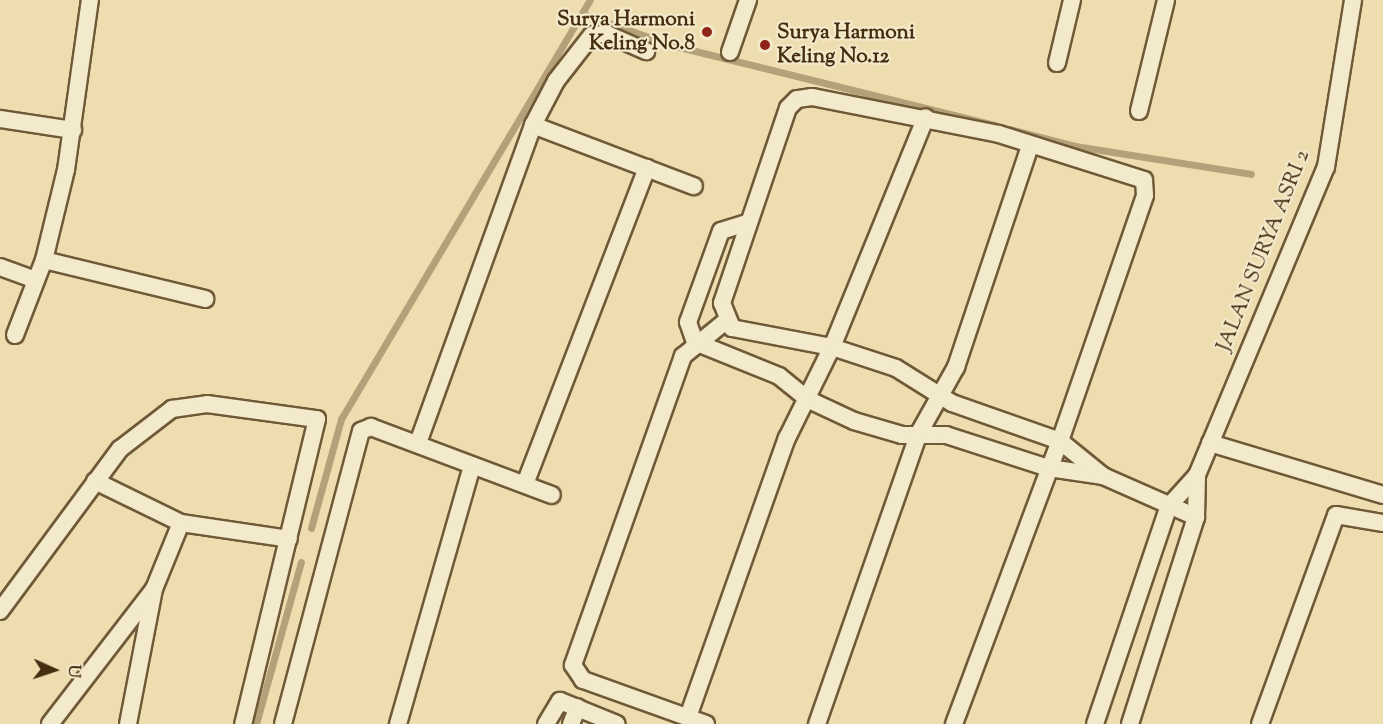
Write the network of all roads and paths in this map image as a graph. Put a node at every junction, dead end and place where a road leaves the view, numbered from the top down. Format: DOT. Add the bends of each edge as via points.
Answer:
graph roads {
  1 [pos="90,0"];
  2 [pos="748,0"];
  3 [pos="1072,0"];
  4 [pos="1166,0"];
  5 [pos="1353,0"];
  6 [pos="646,51"];
  7 [pos="730,52"];
  8 [pos="1057,63"];
  9 [pos="1139,111"];
  10 [pos="926,117"];
  11 [pos="0,119"];
  12 [pos="533,125"];
  13 [pos="73,130"];
  14 [pos="1030,146"];
  15 [pos="647,168"];
  16 [pos="694,186"];
  17 [pos="747,223"];
  18 [pos="44,260"];
  19 [pos="0,267"];
  20 [pos="36,280"];
  21 [pos="205,299"];
  22 [pos="727,320"];
  23 [pos="15,334"];
  24 [pos="695,342"];
  25 [pos="832,347"];
  26 [pos="941,394"];
  27 [pos="807,399"];
  28 [pos="919,433"];
  29 [pos="1060,441"];
  30 [pos="418,443"];
  31 [pos="1210,443"];
  32 [pos="472,466"];
  33 [pos="1048,468"];
  34 [pos="1197,475"];
  35 [pos="1103,476"];
  36 [pos="95,482"];
  37 [pos="525,484"];
  38 [pos="552,495"];
  39 [pos="1383,495"];
  40 [pos="1169,506"];
  41 [pos="1196,518"];
  42 [pos="181,523"];
  43 [pos="1383,523"];
  44 [pos="289,539"];
  45 [pos="154,589"];
  46 [pos="0,611"];
  47 [pos="578,707"];
  48 [pos="688,717"];
  49 [pos="50,724"];
  50 [pos="128,724"];
  51 [pos="243,724"];
  52 [pos="285,724"];
  53 [pos="398,724"];
  54 [pos="546,724"];
  55 [pos="571,724"];
  56 [pos="617,724"];
  57 [pos="706,724"];
  58 [pos="817,724"];
  59 [pos="954,724"];
  60 [pos="1095,724"];
  61 [pos="1130,724"];
  62 [pos="1260,724"];
  1 -- 13 [label="street"];
  2 -- 7 [label="street"];
  3 -- 8 [label="street"];
  4 -- 9 [label="street"];
  5 -- 31 [label="street, JALAN SURYA ASRI 2" via="1326,167"];
  6 -- 12 [label="street" via="607,34 592,35 556,81"];
  10 -- 14 [label="street"];
  10 -- 17 [label="street" via="797,99 788,108"];
  10 -- 25 [label="street"];
  11 -- 13 [label="street"];
  12 -- 15 [label="street"];
  12 -- 30 [label="street"];
  13 -- 18 [label="street"];
  14 -- 26 [label="street" via="956,367"];
  14 -- 29 [label="street" via="1142,177 1145,187"];
  15 -- 16 [label="street"];
  15 -- 37 [label="street"];
  17 -- 22 [label="street" via="722,303"];
  17 -- 24 [label="street" via="721,231 688,322"];
  18 -- 20 [label="street"];
  18 -- 21 [label="street"];
  19 -- 20 [label="street"];
  20 -- 23 [label="street"];
  22 -- 24 [label="street"];
  22 -- 25 [label="street" via="736,330"];
  24 -- 27 [label="street" via="779,376"];
  24 -- 48 [label="street" via="683,356 573,665 583,680"];
  25 -- 26 [label="street" via="896,368"];
  25 -- 27 [label="street"];
  26 -- 28 [label="street"];
  26 -- 29 [label="street"];
  27 -- 28 [label="street" via="885,431"];
  27 -- 48 [label="street" via="787,438"];
  28 -- 33 [label="street" via="946,435"];
  28 -- 58 [label="street"];
  29 -- 33 [label="street"];
  29 -- 35 [label="street"];
  30 -- 32 [label="street"];
  30 -- 52 [label="street" via="371,426 361,431"];
  31 -- 34 [label="street, JALAN SURYA ASRI 2"];
  31 -- 39 [label="street"];
  32 -- 37 [label="street"];
  32 -- 53 [label="street"];
  33 -- 35 [label="street"];
  33 -- 59 [label="street"];
  34 -- 40 [label="street"];
  34 -- 41 [label="street"];
  35 -- 40 [label="street"];
  36 -- 42 [label="street"];
  36 -- 44 [label="street" via="120,449 172,409 207,404 311,416 319,423"];
  36 -- 46 [label="street"];
  37 -- 38 [label="street"];
  40 -- 41 [label="street"];
  40 -- 60 [label="street"];
  41 -- 61 [label="street"];
  42 -- 44 [label="street"];
  42 -- 45 [label="street"];
  43 -- 62 [label="street" via="1336,515"];
  44 -- 51 [label="street"];
  45 -- 49 [label="street"];
  45 -- 50 [label="street"];
  47 -- 54 [label="street" via="556,702"];
  47 -- 55 [label="street"];
  47 -- 56 [label="street"];
  48 -- 57 [label="street"];
}
